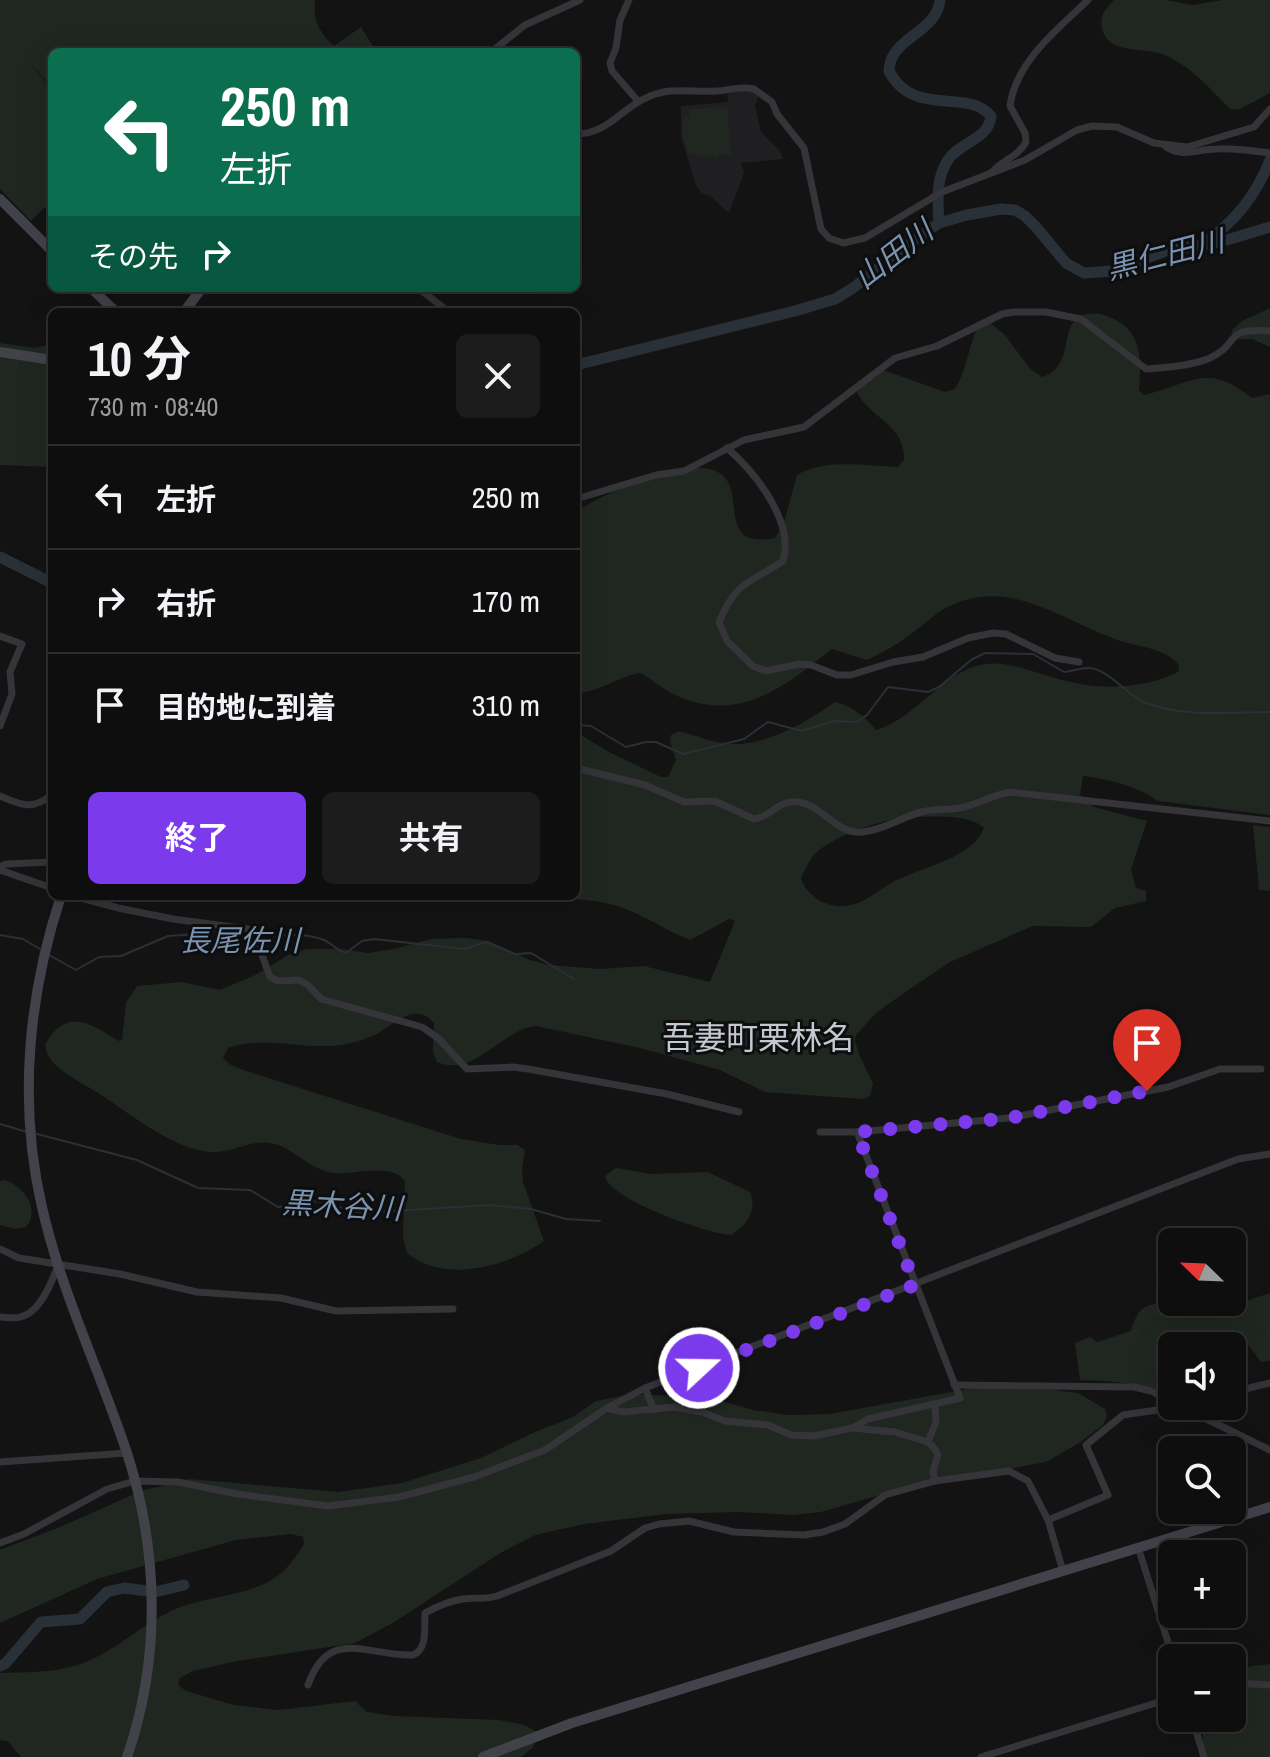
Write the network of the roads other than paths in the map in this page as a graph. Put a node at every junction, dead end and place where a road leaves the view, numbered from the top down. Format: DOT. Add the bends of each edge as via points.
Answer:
graph roads {
  1 [pos="580,0"];
  2 [pos="629,0"];
  3 [pos="1088,0"];
  4 [pos="496,48"];
  5 [pos="638,101"];
  6 [pos="1270,109"];
  7 [pos="580,134"];
  8 [pos="1165,145"];
  9 [pos="1269,152"];
  10 [pos="992,174"];
  11 [pos="0,199"];
  12 [pos="48,247"];
  13 [pos="95,292"];
  14 [pos="423,292"];
  15 [pos="112,308"];
  16 [pos="444,308"];
  17 [pos="1270,331"];
  18 [pos="0,352"];
  19 [pos="48,359"];
  20 [pos="727,448"];
  21 [pos="580,498"];
  22 [pos="0,636"];
  23 [pos="1079,662"];
  24 [pos="0,726"];
  25 [pos="580,769"];
  26 [pos="0,796"];
  27 [pos="48,798"];
  28 [pos="1270,821"];
  29 [pos="48,862"];
  30 [pos="0,869"];
  31 [pos="48,887"];
  32 [pos="59,900"];
  33 [pos="89,900"];
  34 [pos="1261,1069"];
  35 [pos="739,1112"];
  36 [pos="820,1132"];
  37 [pos="857,1132"];
  38 [pos="1270,1154"];
  39 [pos="0,1249"];
  40 [pos="58,1265"];
  41 [pos="915,1285"];
  42 [pos="453,1309"];
  43 [pos="0,1317"];
  44 [pos="1270,1383"];
  45 [pos="954,1385"];
  46 [pos="645,1388"];
  47 [pos="1246,1389"];
  48 [pos="1158,1396"];
  49 [pos="935,1405"];
  50 [pos="607,1408"];
  51 [pos="654,1410"];
  52 [pos="1158,1410"];
  53 [pos="1210,1420"];
  54 [pos="852,1428"];
  55 [pos="928,1442"];
  56 [pos="1270,1450"];
  57 [pos="127,1453"];
  58 [pos="0,1462"];
  59 [pos="135,1481"];
  60 [pos="935,1481"];
  61 [pos="1270,1507"];
  62 [pos="1048,1520"];
  63 [pos="0,1543"];
  64 [pos="1138,1547"];
  65 [pos="1063,1571"];
  66 [pos="1169,1644"];
  67 [pos="1246,1684"];
  68 [pos="308,1685"];
  69 [pos="1270,1685"];
  70 [pos="1158,1702"];
  71 [pos="1196,1732"];
  72 [pos="127,1757"];
  73 [pos="483,1757"];
  74 [pos="981,1757"];
  75 [pos="1204,1757"];
  1 -- 4 [label="street" via="525,25"];
  2 -- 5 [label="street" via="610,63"];
  3 -- 10 [label="street" via="1023,68 1010,106 1026,142"];
  5 -- 7 [label="street" via="605,127"];
  5 -- 10 [label="street" via="683,89 749,88 765,95 804,148 818,223 835,241 865,238 931,197"];
  6 -- 8 [label="street" via="1261,122 1242,132 1187,147"];
  8 -- 9 [label="street" via="1195,154 1219,148"];
  8 -- 10 [label="street" via="1117,127 1092,126"];
  11 -- 12 [label="street"];
  13 -- 15 [label="street"];
  14 -- 16 [label="street"];
  17 -- 20 [label="street" via="1247,329 1212,357 1146,369 1081,319 1014,312 895,358 804,427"];
  18 -- 19 [label="street"];
  20 -- 21 [label="street" via="684,471"];
  20 -- 23 [label="street" via="763,484 787,551 783,561 732,594 719,622 727,641 753,666 766,671 811,665 851,675 993,633"];
  22 -- 24 [label="street" via="22,644 10,672 12,694"];
  25 -- 28 [label="street" via="645,785 684,802 715,801 754,819 779,805 807,804 852,832 1010,792"];
  26 -- 27 [label="street" via="21,806"];
  29 -- 30 [label="street" via="6,864"];
  30 -- 31 [label="street"];
  32 -- 40 [label="street" via="39,975 29,1057 30,1138"];
  33 -- 35 [label="street" via="248,929 270,977 299,980 321,999 422,1027 467,1069 528,1069"];
  34 -- 37 [label="street" via="1220,1069 1168,1087 1047,1113"];
  36 -- 37 [label="street"];
  37 -- 41 [label="street"];
  38 -- 41 [label="street" via="1238,1159"];
  39 -- 40 [label="street"];
  40 -- 42 [label="street" via="336,1311"];
  40 -- 43 [label="street" via="30,1313"];
  40 -- 57 [label="street"];
  41 -- 45 [label="street"];
  41 -- 46 [label="street"];
  44 -- 47 [label="street"];
  45 -- 48 [label="street" via="1134,1387"];
  45 -- 49 [label="street" via="960,1398"];
  46 -- 50 [label="street"];
  46 -- 51 [label="street"];
  49 -- 54 [label="street" via="868,1419"];
  49 -- 55 [label="street" via="936,1422"];
  50 -- 51 [label="street"];
  50 -- 59 [label="street" via="545,1450 448,1485 384,1499 328,1506 178,1482"];
  51 -- 54 [label="street" via="702,1412 791,1435"];
  52 -- 62 [label="street" via="1123,1415 1086,1445 1108,1495"];
  53 -- 56 [label="street"];
  54 -- 55 [label="street"];
  55 -- 60 [label="street" via="938,1455"];
  57 -- 58 [label="street"];
  57 -- 59 [label="street"];
  59 -- 63 [label="street" via="107,1489"];
  59 -- 72 [label="street" via="151,1581 150,1649 141,1712"];
  60 -- 62 [label="street" via="1016,1473 1028,1481"];
  60 -- 68 [label="street" via="885,1495 855,1518 823,1532 734,1532 689,1521 645,1528 611,1551 497,1596 464,1599 425,1613 419,1653 365,1647 336,1650 326,1655"];
  61 -- 64 [label="street"];
  62 -- 65 [label="street"];
  64 -- 65 [label="street"];
  64 -- 66 [label="street"];
  65 -- 73 [label="street" via="572,1723"];
  67 -- 69 [label="street"];
  70 -- 74 [label="street"];
  71 -- 75 [label="street"];
}
